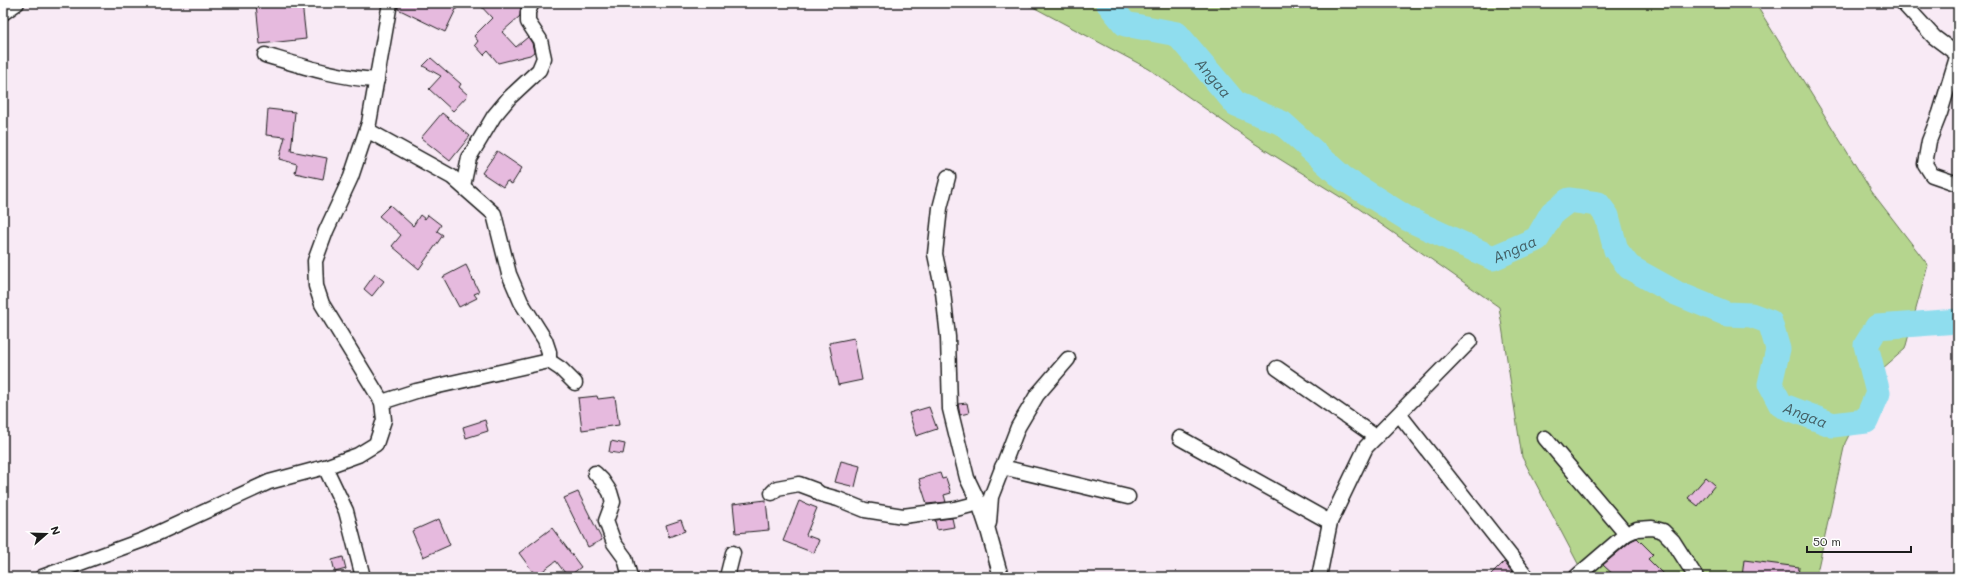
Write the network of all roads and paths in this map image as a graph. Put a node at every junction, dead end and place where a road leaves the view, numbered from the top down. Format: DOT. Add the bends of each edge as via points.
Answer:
graph roads {
  1 [pos="17,3"];
  2 [pos="390,3"];
  3 [pos="532,3"];
  4 [pos="1903,3"];
  5 [pos="3,13"];
  6 [pos="1958,55"];
  7 [pos="265,56"];
  8 [pos="377,80"];
  9 [pos="367,130"];
  10 [pos="948,177"];
  11 [pos="1958,184"];
  12 [pos="462,186"];
  13 [pos="1470,341"];
  14 [pos="1068,359"];
  15 [pos="549,361"];
  16 [pos="1277,368"];
  17 [pos="575,384"];
  18 [pos="382,402"];
  19 [pos="1399,414"];
  20 [pos="1376,437"];
  21 [pos="1180,438"];
  22 [pos="1545,438"];
  23 [pos="325,467"];
  24 [pos="1002,467"];
  25 [pos="595,473"];
  26 [pos="772,493"];
  27 [pos="1128,497"];
  28 [pos="979,503"];
  29 [pos="1330,522"];
  30 [pos="988,530"];
  31 [pos="1626,534"];
  32 [pos="733,553"];
  33 [pos="42,577"];
  34 [pos="363,577"];
  35 [pos="630,577"];
  36 [pos="727,577"];
  37 [pos="1001,577"];
  38 [pos="1319,577"];
  39 [pos="1527,577"];
  40 [pos="1576,577"];
  41 [pos="1696,577"];
  1 -- 5 [label="street"];
  2 -- 8 [label="street"];
  3 -- 12 [label="street" via="528,12 528,22 540,40 544,58 539,70 494,116 469,158"];
  4 -- 6 [label="street" via="1934,37"];
  6 -- 11 [label="street" via="1929,141 1926,164 1932,175"];
  7 -- 8 [label="street" via="328,73 361,80"];
  8 -- 9 [label="street"];
  9 -- 12 [label="street" via="422,159"];
  9 -- 18 [label="street" via="351,177 326,231 316,261 316,286 322,304"];
  10 -- 28 [label="street" via="940,208 935,254 943,292 948,338 950,410 967,478"];
  12 -- 15 [label="street" via="494,214 509,274 521,302 544,340 549,352"];
  13 -- 19 [label="street"];
  14 -- 24 [label="street" via="1037,395 1018,427"];
  15 -- 17 [label="street"];
  15 -- 18 [label="street" via="416,391"];
  16 -- 20 [label="street"];
  18 -- 23 [label="street" via="384,420 376,444 358,455"];
  19 -- 20 [label="street"];
  19 -- 39 [label="street"];
  20 -- 29 [label="street" via="1366,447"];
  21 -- 29 [label="street"];
  22 -- 31 [label="street"];
  23 -- 33 [label="street" via="269,482 143,540"];
  23 -- 34 [label="street" via="346,511"];
  24 -- 27 [label="street"];
  24 -- 30 [label="street" via="991,497"];
  25 -- 35 [label="street" via="610,492 613,502 606,521 614,543 625,558"];
  26 -- 28 [label="street" via="777,488 799,484 865,510 902,516 956,509"];
  28 -- 30 [label="street"];
  29 -- 38 [label="street"];
  30 -- 37 [label="street"];
  31 -- 40 [label="street"];
  31 -- 41 [label="street" via="1637,529 1652,528 1663,531 1673,541"];
  32 -- 36 [label="street"];
}
